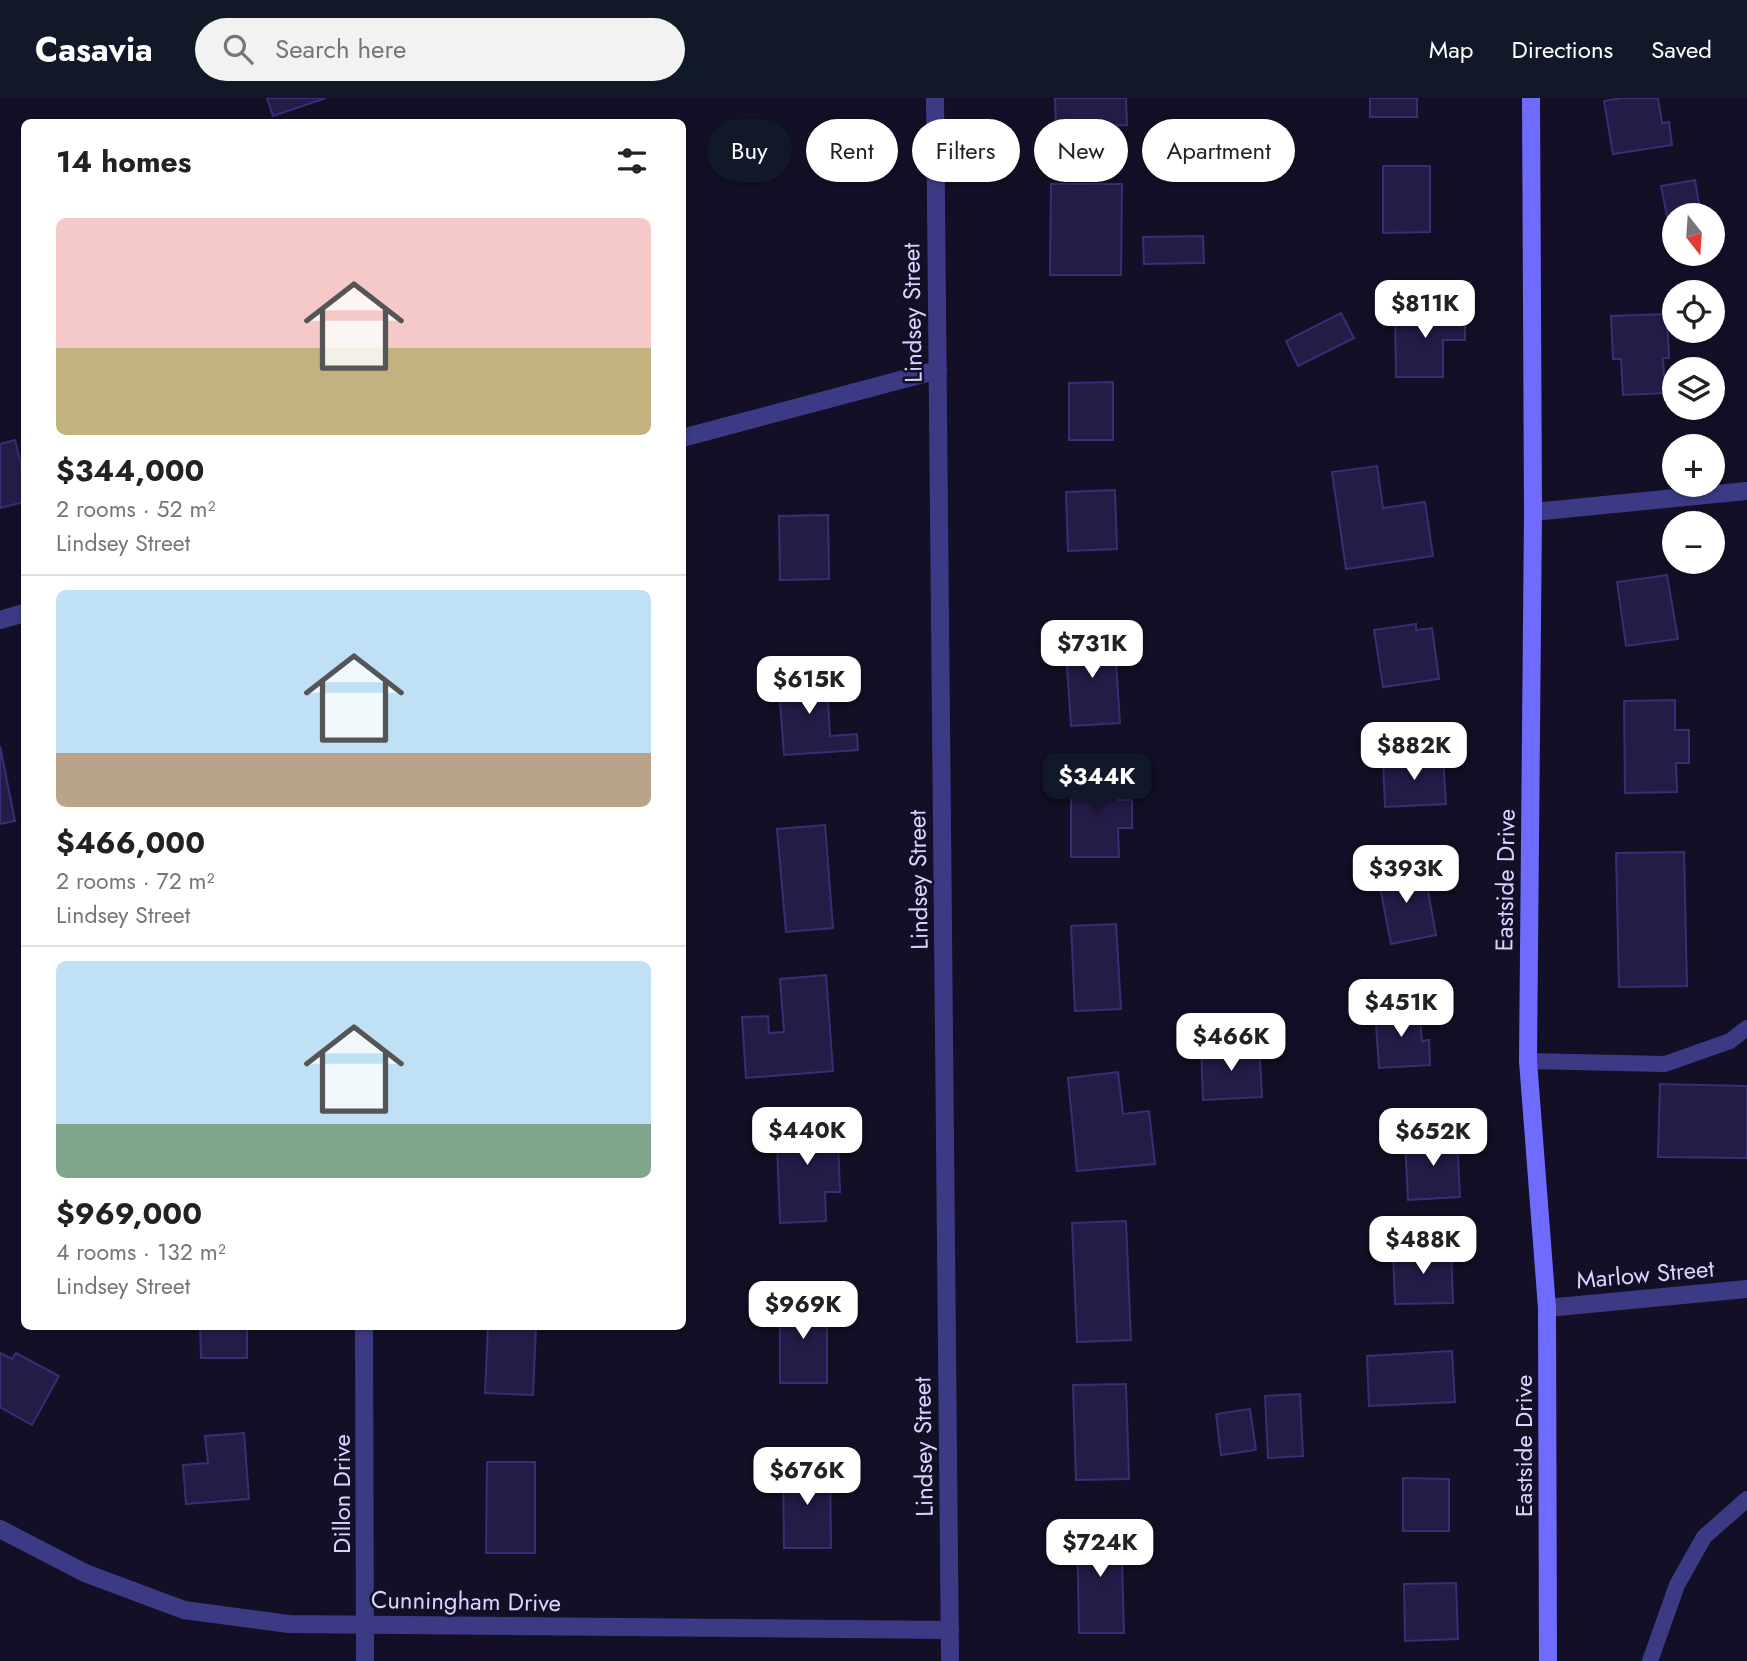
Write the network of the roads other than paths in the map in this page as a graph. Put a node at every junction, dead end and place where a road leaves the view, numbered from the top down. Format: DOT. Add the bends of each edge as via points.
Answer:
graph roads {
  1 [pos="935,98"];
  2 [pos="1531,98"];
  3 [pos="937,370"];
  4 [pos="686,437"];
  5 [pos="1747,491"];
  6 [pos="1533,512"];
  7 [pos="21,614"];
  8 [pos="0,620"];
  9 [pos="1747,1028"];
  10 [pos="1528,1061"];
  11 [pos="1747,1289"];
  12 [pos="1547,1308"];
  13 [pos="364,1330"];
  14 [pos="1747,1499"];
  15 [pos="0,1529"];
  16 [pos="366,1624"];
  17 [pos="950,1630"];
  18 [pos="365,1661"];
  19 [pos="950,1661"];
  20 [pos="1548,1661"];
  21 [pos="1650,1661"];
  1 -- 3 [label="street, Lindsey Street"];
  2 -- 6 [label="street, Eastside Drive"];
  3 -- 4 [label="street"];
  3 -- 17 [label="street, Lindsey Street"];
  5 -- 6 [label="street"];
  6 -- 10 [label="street, Eastside Drive"];
  7 -- 8 [label="street"];
  9 -- 10 [label="lane" via="1730,1041 1665,1064"];
  10 -- 12 [label="street, Eastside Drive"];
  11 -- 12 [label="street, Marlow Street"];
  12 -- 20 [label="street, Eastside Drive"];
  13 -- 16 [label="street, Dillon Drive"];
  14 -- 21 [label="lane" via="1704,1537 1677,1586"];
  15 -- 16 [label="street, Cunningham Drive" via="85,1573 184,1610 289,1624"];
  16 -- 17 [label="street, Cunningham Drive"];
  16 -- 18 [label="street, Dillon Drive"];
  17 -- 19 [label="street, Lindsey Street"];
}
